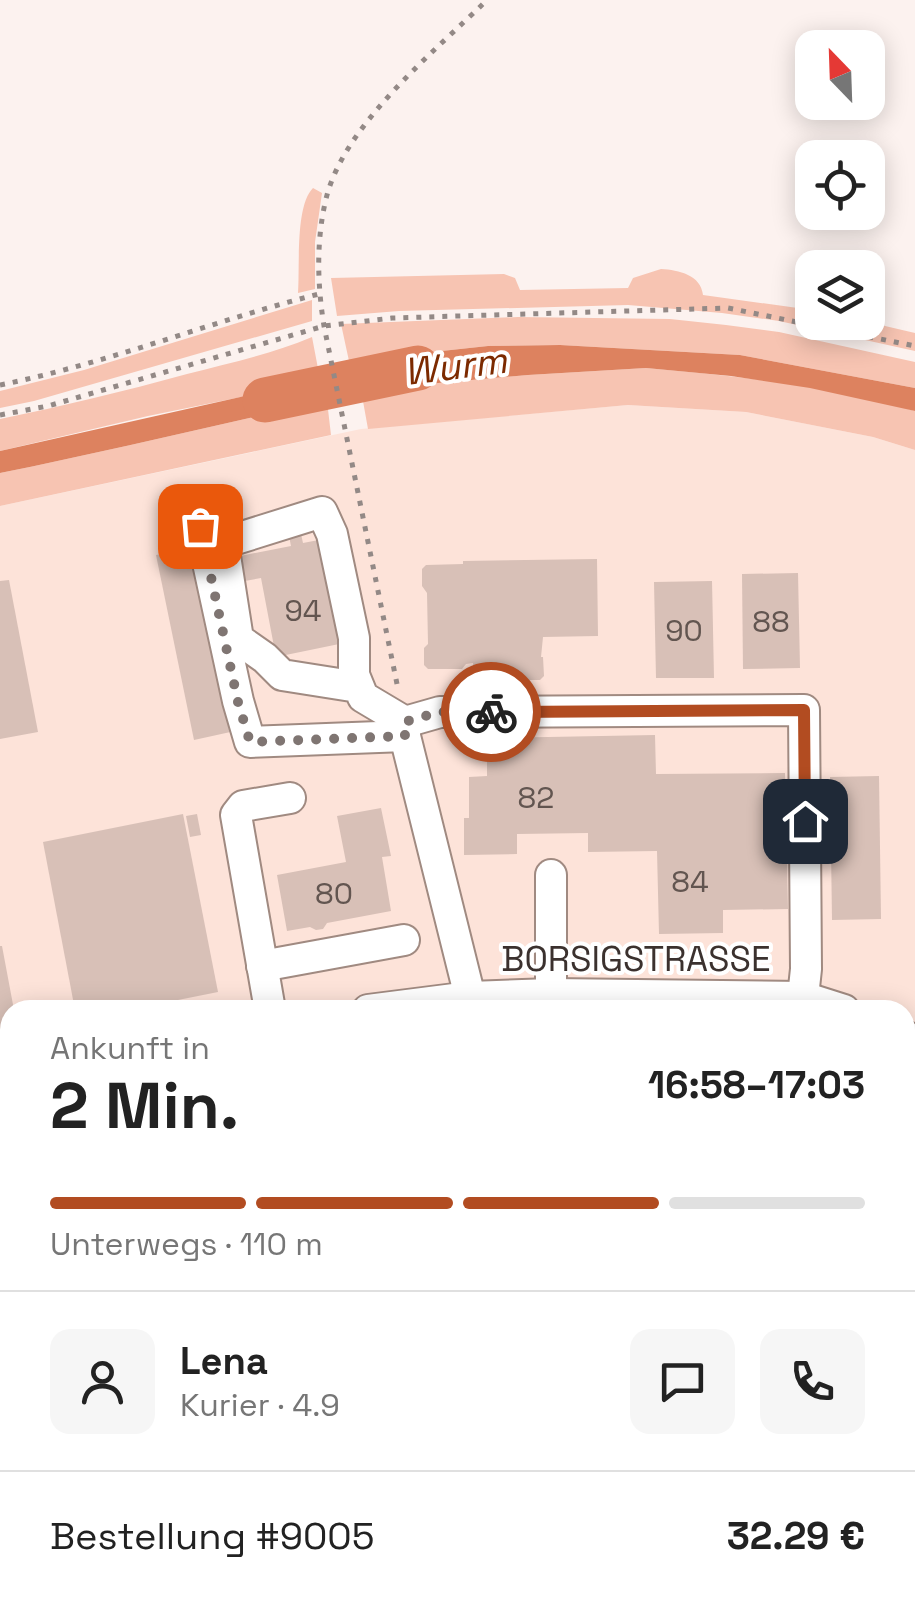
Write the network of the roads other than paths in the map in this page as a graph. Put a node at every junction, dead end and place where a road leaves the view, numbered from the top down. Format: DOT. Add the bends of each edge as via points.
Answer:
graph roads {
  1 [pos="200,526"];
  2 [pos="358,687"];
  3 [pos="405,729"];
  4 [pos="290,798"];
  5 [pos="552,875"];
  6 [pos="404,940"];
  7 [pos="262,966"];
  8 [pos="551,994"];
  9 [pos="470,997"];
  10 [pos="802,997"];
  11 [pos="268,1000"];
  12 [pos="446,1000"];
  13 [pos="812,1000"];
  1 -- 3 [label="street" via="250,742"];
  2 -- 2 [label="street" via="351,620 322,512 224,543 238,639 282,675"];
  2 -- 3 [label="street"];
  3 -- 9 [label="street, BORSIGSTRASSE"];
  3 -- 10 [label="street, BORSIGSTRASSE" via="440,712 804,710"];
  4 -- 7 [label="street" via="242,806 236,814"];
  5 -- 8 [label="street"];
  6 -- 7 [label="street"];
  7 -- 11 [label="street"];
  8 -- 9 [label="street, BORSIGSTRASSE"];
  8 -- 10 [label="street, BORSIGSTRASSE"];
  9 -- 12 [label="street, BORSIGSTRASSE"];
  10 -- 13 [label="street, BORSIGSTRASSE"];
}
